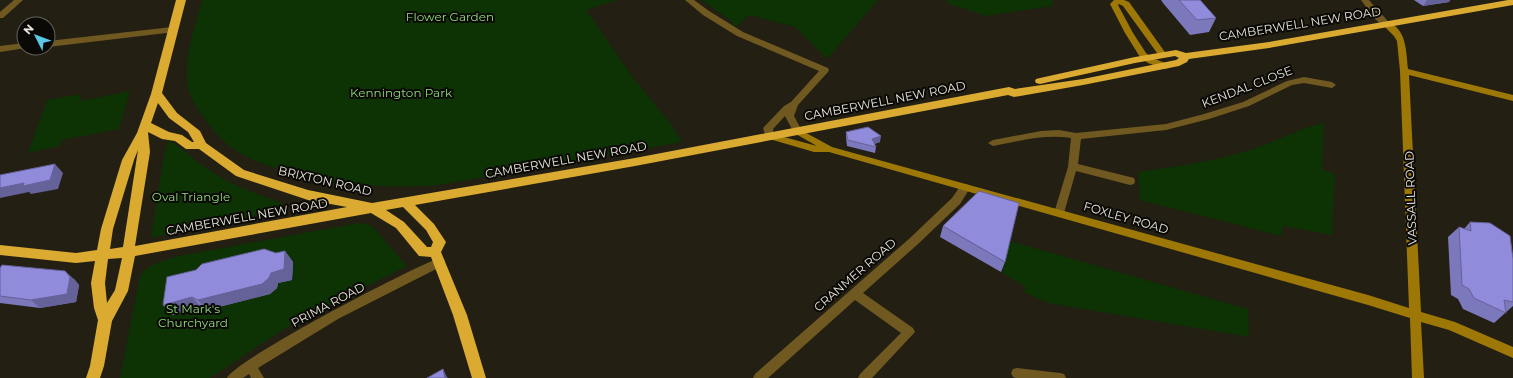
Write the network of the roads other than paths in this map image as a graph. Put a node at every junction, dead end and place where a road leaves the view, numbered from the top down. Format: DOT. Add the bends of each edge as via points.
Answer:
graph roads {
  1 [pos="19,0"];
  2 [pos="181,0"];
  3 [pos="689,0"];
  4 [pos="1364,0"];
  5 [pos="1118,1"];
  6 [pos="1513,2"];
  7 [pos="0,16"];
  8 [pos="1387,25"];
  9 [pos="172,30"];
  10 [pos="56,43"];
  11 [pos="16,47"];
  12 [pos="0,49"];
  13 [pos="1147,58"];
  14 [pos="1164,60"];
  15 [pos="1404,72"];
  16 [pos="1332,85"];
  17 [pos="1009,91"];
  18 [pos="156,94"];
  19 [pos="1513,98"];
  20 [pos="794,104"];
  21 [pos="144,129"];
  22 [pos="797,131"];
  23 [pos="769,136"];
  24 [pos="1076,136"];
  25 [pos="993,143"];
  26 [pos="200,145"];
  27 [pos="829,149"];
  28 [pos="1072,166"];
  29 [pos="1130,181"];
  30 [pos="965,188"];
  31 [pos="406,203"];
  32 [pos="373,208"];
  33 [pos="1059,213"];
  34 [pos="0,250"];
  35 [pos="128,252"];
  36 [pos="103,255"];
  37 [pos="438,257"];
  38 [pos="854,292"];
  39 [pos="1415,315"];
  40 [pos="105,320"];
  41 [pos="1513,353"];
  42 [pos="250,366"];
  43 [pos="1017,373"];
  44 [pos="93,378"];
  45 [pos="233,378"];
  46 [pos="258,378"];
  47 [pos="479,378"];
  48 [pos="759,378"];
  49 [pos="864,378"];
  50 [pos="1060,378"];
  51 [pos="1418,378"];
  1 -- 7 [label="street"];
  2 -- 9 [label="highway"];
  3 -- 20 [label="street" via="740,34 825,70"];
  4 -- 8 [label="street"];
  5 -- 13 [label="street" via="1114,4 1119,14"];
  5 -- 14 [label="street" via="1126,4"];
  6 -- 8 [label="highway, CAMBERWELL NEW ROAD"];
  8 -- 14 [label="highway, CAMBERWELL NEW ROAD" via="1186,56 1179,62"];
  8 -- 15 [label="street, VASSALL ROAD" via="1401,41"];
  9 -- 10 [label="street"];
  9 -- 18 [label="highway"];
  11 -- 12 [label="street"];
  13 -- 14 [label="highway, CAMBERWELL NEW ROAD"];
  13 -- 17 [label="highway, CAMBERWELL NEW ROAD" via="1011,88"];
  14 -- 17 [label="highway, CAMBERWELL NEW ROAD" via="1022,92"];
  15 -- 19 [label="street"];
  15 -- 39 [label="street, VASSALL ROAD"];
  16 -- 24 [label="street, KENDAL CLOSE" via="1304,80 1290,83 1246,104 1166,127"];
  17 -- 22 [label="highway, CAMBERWELL NEW ROAD"];
  18 -- 21 [label="highway"];
  18 -- 26 [label="highway, BRIXTON ROAD" via="162,98 168,111 194,130"];
  20 -- 22 [label="street" via="789,116"];
  20 -- 23 [label="street" via="768,128"];
  21 -- 26 [label="highway, BRIXTON ROAD" via="178,138 189,145"];
  21 -- 35 [label="highway" via="144,152"];
  21 -- 36 [label="highway" via="128,160 107,229"];
  22 -- 23 [label="highway, CAMBERWELL NEW ROAD"];
  22 -- 27 [label="street, FOXLEY ROAD" via="809,139 823,143"];
  23 -- 27 [label="street, FOXLEY ROAD" via="814,149"];
  23 -- 31 [label="highway, CAMBERWELL NEW ROAD"];
  24 -- 25 [label="street, KENDAL CLOSE" via="1059,133 1041,134"];
  24 -- 28 [label="street"];
  26 -- 32 [label="highway, BRIXTON ROAD" via="240,173 259,180 308,195"];
  27 -- 30 [label="street, FOXLEY ROAD"];
  28 -- 29 [label="street"];
  28 -- 33 [label="street"];
  30 -- 33 [label="street, FOXLEY ROAD"];
  30 -- 38 [label="street, CRANMER ROAD" via="951,206"];
  31 -- 32 [label="highway, CAMBERWELL NEW ROAD"];
  31 -- 37 [label="highway" via="430,227 440,242"];
  32 -- 35 [label="highway, CAMBERWELL NEW ROAD"];
  32 -- 37 [label="highway, BRIXTON ROAD" via="400,225 424,252"];
  33 -- 39 [label="street, FOXLEY ROAD"];
  34 -- 36 [label="highway, CAMBERWELL NEW ROAD" via="76,258"];
  35 -- 36 [label="highway, CAMBERWELL NEW ROAD"];
  35 -- 40 [label="highway" via="121,291"];
  36 -- 40 [label="highway" via="98,283"];
  37 -- 42 [label="street, PRIMA ROAD"];
  37 -- 47 [label="highway"];
  38 -- 48 [label="street, CRANMER ROAD"];
  38 -- 49 [label="street" via="909,332"];
  39 -- 41 [label="street, FOXLEY ROAD" via="1451,325"];
  39 -- 51 [label="street, VASSALL ROAD"];
  40 -- 44 [label="highway"];
  42 -- 45 [label="street, PRIMA ROAD"];
  42 -- 46 [label="street"];
  43 -- 50 [label="street"];
}
